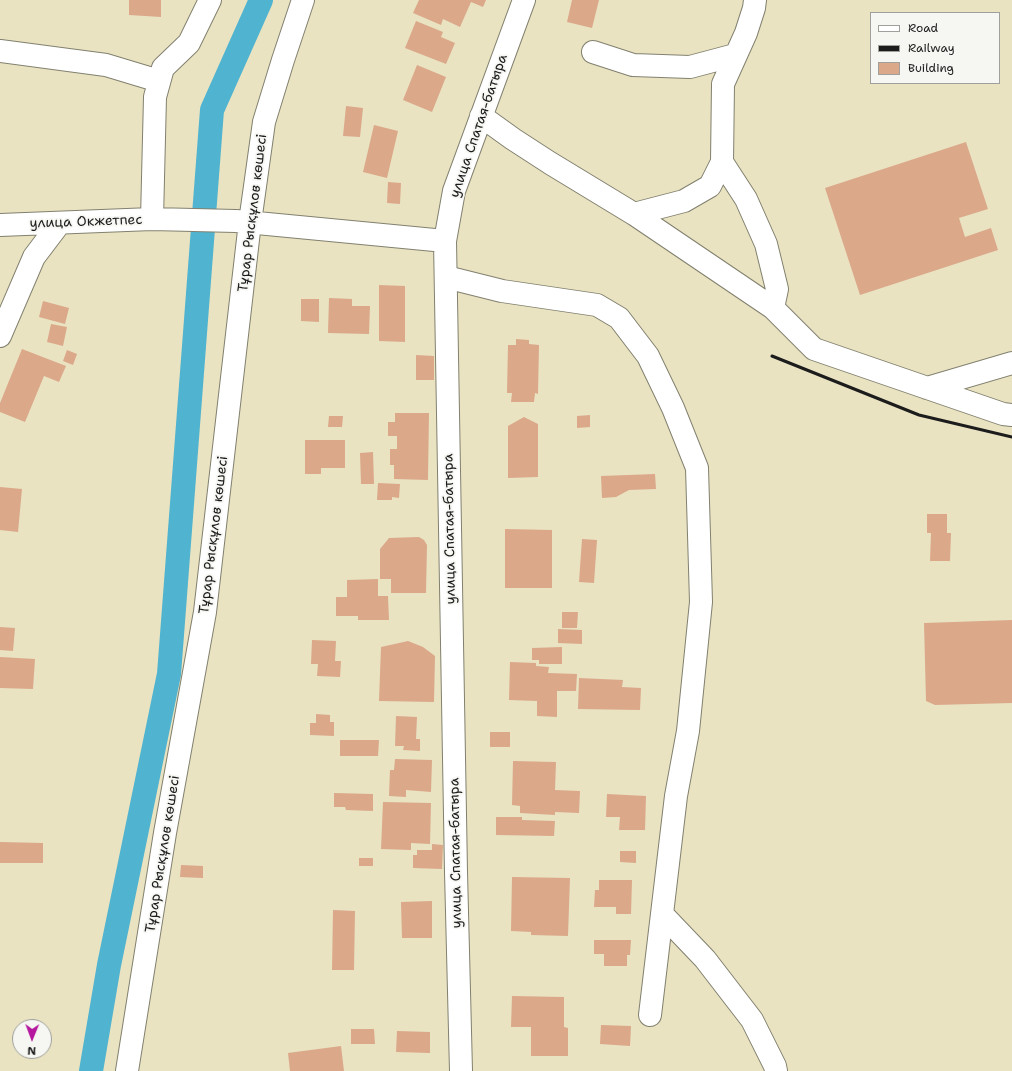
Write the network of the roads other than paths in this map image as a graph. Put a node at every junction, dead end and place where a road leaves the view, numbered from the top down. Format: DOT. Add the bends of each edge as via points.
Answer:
graph roads {
  1 [pos="210,0"];
  2 [pos="303,0"];
  3 [pos="524,0"];
  4 [pos="755,0"];
  5 [pos="0,51"];
  6 [pos="593,52"];
  7 [pos="736,55"];
  8 [pos="159,80"];
  9 [pos="482,116"];
  10 [pos="722,162"];
  11 [pos="634,214"];
  12 [pos="162,220"];
  13 [pos="243,221"];
  14 [pos="59,224"];
  15 [pos="0,226"];
  16 [pos="445,241"];
  17 [pos="446,277"];
  18 [pos="773,308"];
  19 [pos="0,336"];
  20 [pos="1012,363"];
  21 [pos="927,388"];
  22 [pos="1012,415"];
  23 [pos="662,914"];
  24 [pos="650,1015"];
  25 [pos="127,1071"];
  26 [pos="461,1071"];
  27 [pos="776,1071"];
  1 -- 8 [label="street" via="189,43 163,68"];
  2 -- 13 [label="street, Тұрар Рысқұлов көшесі" via="264,122"];
  3 -- 9 [label="street, улица Спатая-батыра"];
  4 -- 7 [label="street" via="746,33"];
  5 -- 8 [label="street" via="106,65"];
  6 -- 7 [label="street" via="633,65 690,67"];
  7 -- 10 [label="street" via="723,84"];
  8 -- 12 [label="street" via="154,97"];
  9 -- 11 [label="street" via="550,163"];
  9 -- 16 [label="street, улица Спатая-батыра" via="454,190"];
  10 -- 11 [label="street" via="710,186 704,190 684,201"];
  10 -- 18 [label="street" via="746,199 766,244 777,289"];
  11 -- 18 [label="street"];
  12 -- 13 [label="street, улица Окжетпес"];
  12 -- 14 [label="street, улица Окжетпес"];
  13 -- 16 [label="street, улица Окжетпес"];
  13 -- 25 [label="street, Тұрар Рысқұлов көшесі" via="205,612"];
  14 -- 15 [label="street, улица Окжетпес"];
  14 -- 19 [label="street" via="34,257"];
  16 -- 17 [label="street, улица Спатая-батыра"];
  17 -- 23 [label="street" via="502,291 597,306 619,318 648,356 673,408 697,468 701,602 688,731 676,796"];
  17 -- 26 [label="street, улица Спатая-батыра"];
  18 -- 21 [label="street" via="814,350"];
  20 -- 21 [label="street"];
  21 -- 22 [label="street"];
  23 -- 24 [label="street"];
  23 -- 27 [label="street" via="705,958 752,1020 776,1066"];
}
